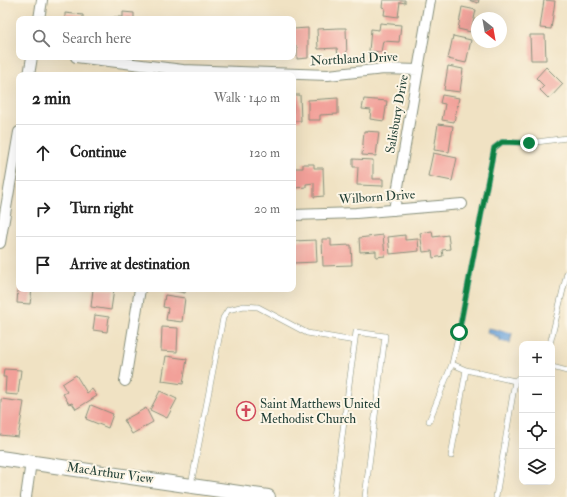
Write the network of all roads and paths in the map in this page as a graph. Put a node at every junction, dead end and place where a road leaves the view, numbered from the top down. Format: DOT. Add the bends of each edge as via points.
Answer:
graph roads {
  1 [pos="42,0"];
  2 [pos="430,0"];
  3 [pos="39,16"];
  4 [pos="32,60"];
  5 [pos="101,60"];
  6 [pos="418,70"];
  7 [pos="30,72"];
  8 [pos="241,72"];
  9 [pos="296,74"];
  10 [pos="567,138"];
  11 [pos="16,166"];
  12 [pos="14,188"];
  13 [pos="462,204"];
  14 [pos="394,210"];
  15 [pos="296,214"];
  16 [pos="0,243"];
  17 [pos="567,273"];
  18 [pos="140,292"];
  19 [pos="355,340"];
  20 [pos="551,341"];
  21 [pos="452,364"];
  22 [pos="555,368"];
  23 [pos="466,370"];
  24 [pos="567,371"];
  25 [pos="520,377"];
  26 [pos="125,381"];
  27 [pos="515,381"];
  28 [pos="429,421"];
  29 [pos="451,456"];
  30 [pos="0,458"];
  31 [pos="31,462"];
  32 [pos="191,486"];
  33 [pos="496,496"];
  34 [pos="26,497"];
  35 [pos="268,497"];
  36 [pos="334,497"];
  37 [pos="365,497"];
  1 -- 3 [label="street"];
  2 -- 6 [label="street, Salisbury Drive"];
  4 -- 7 [label="street"];
  5 -- 8 [label="street, Northland Drive" via="183,70"];
  6 -- 9 [label="street, Northland Drive" via="384,69 328,75"];
  6 -- 14 [label="street, Salisbury Drive"];
  10 -- 21 [label="lane" via="529,143 502,142 494,148"];
  11 -- 12 [label="street"];
  12 -- 16 [label="street"];
  13 -- 14 [label="street, Wilborn Drive"];
  14 -- 15 [label="street, Wilborn Drive"];
  17 -- 20 [label="lane"];
  18 -- 26 [label="street"];
  19 -- 32 [label="lane" via="307,333 258,307 244,306 228,310 223,318"];
  19 -- 36 [label="lane"];
  19 -- 37 [label="lane" via="356,332 385,336"];
  21 -- 23 [label="lane"];
  21 -- 28 [label="lane"];
  22 -- 24 [label="lane"];
  23 -- 27 [label="lane"];
  23 -- 29 [label="lane"];
  25 -- 27 [label="lane"];
  27 -- 33 [label="lane"];
  30 -- 31 [label="street, MacArthur View"];
  31 -- 32 [label="street, MacArthur View"];
  31 -- 34 [label="street"];
  32 -- 35 [label="street, MacArthur View"];
}
